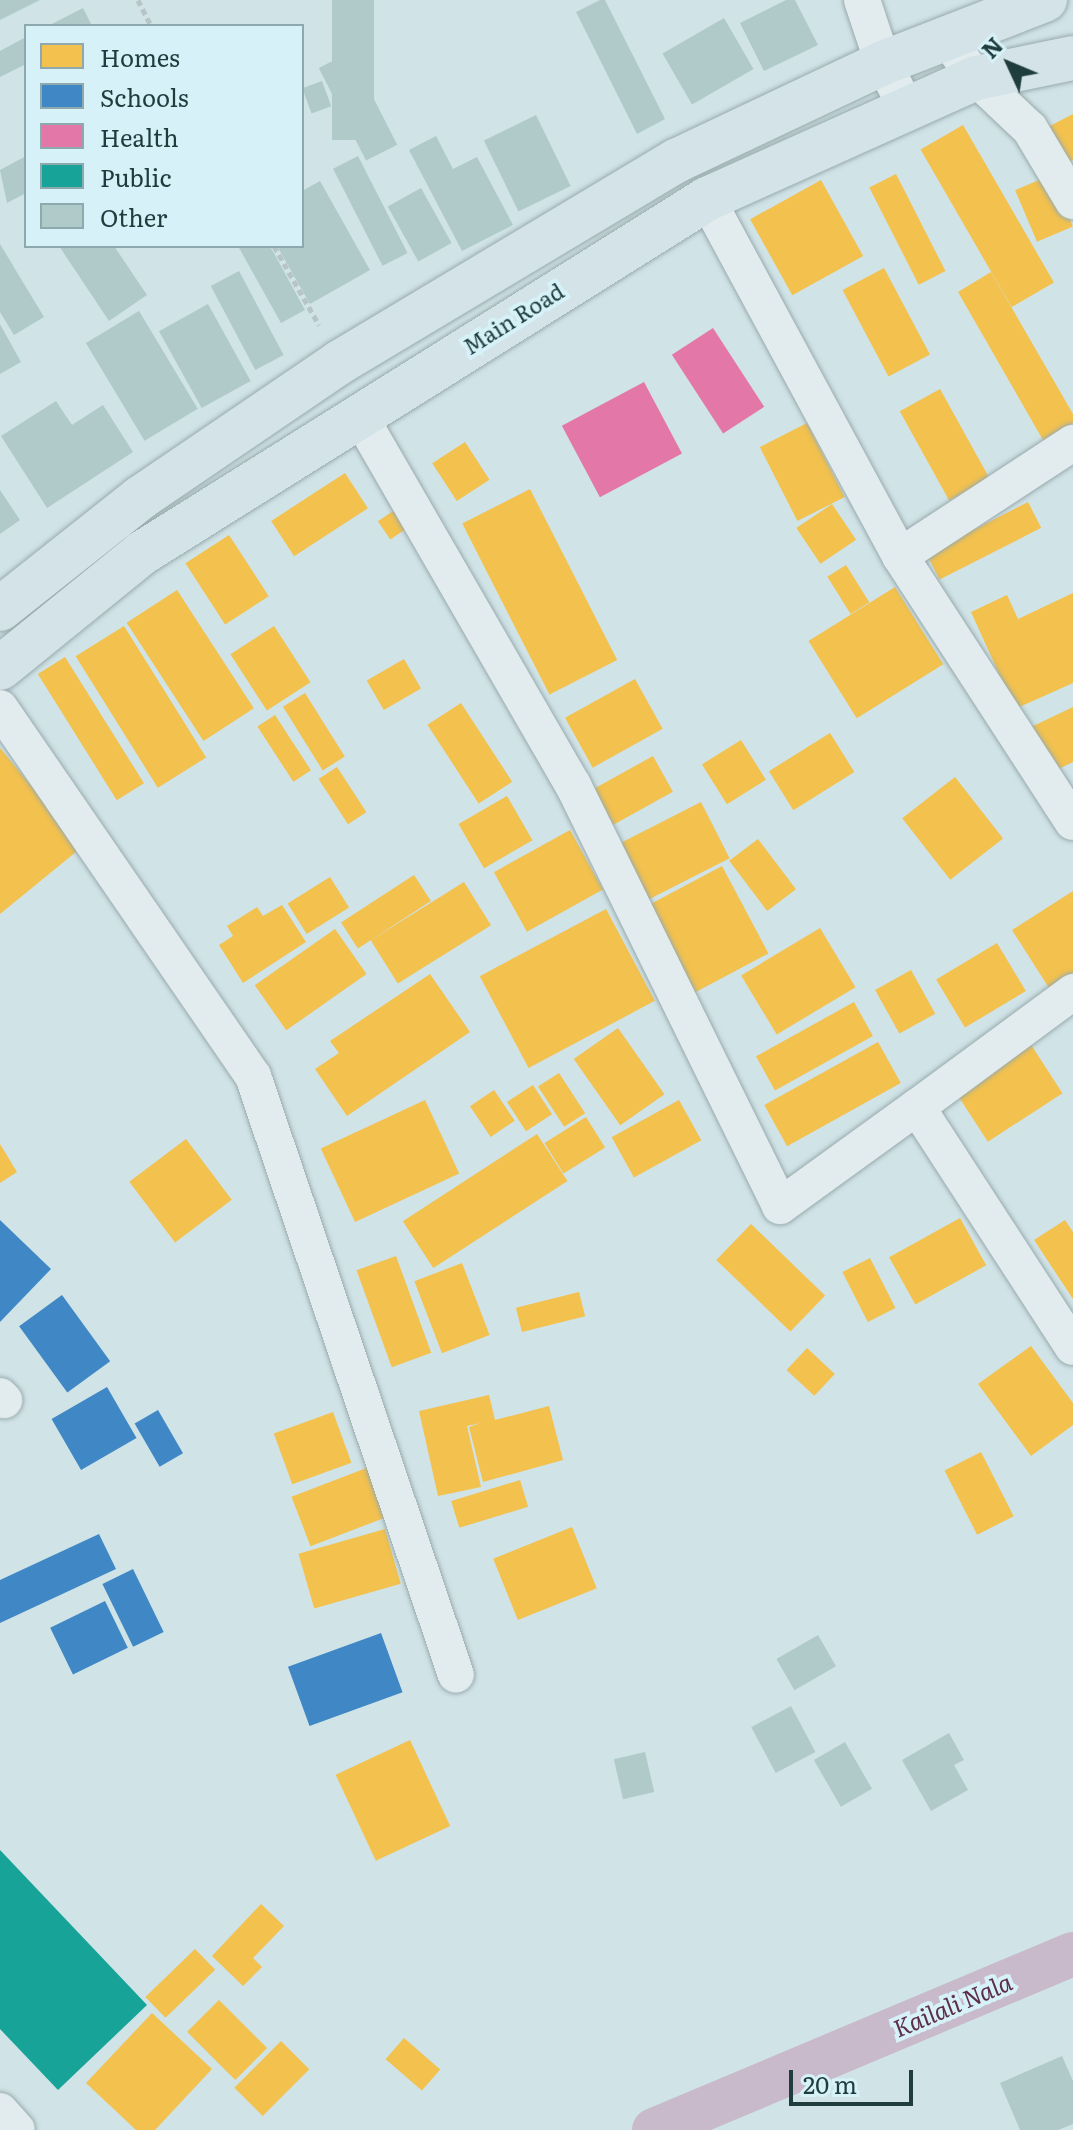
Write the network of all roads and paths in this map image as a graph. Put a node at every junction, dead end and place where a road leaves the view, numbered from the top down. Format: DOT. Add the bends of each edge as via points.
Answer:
graph roads {
  1 [pos="138,0"];
  2 [pos="862,0"];
  3 [pos="1045,0"];
  4 [pos="150,24"];
  5 [pos="946,38"];
  6 [pos="1073,58"];
  7 [pos="883,63"];
  8 [pos="976,78"];
  9 [pos="907,109"];
  10 [pos="707,199"];
  11 [pos="1073,201"];
  12 [pos="275,248"];
  13 [pos="340,362"];
  14 [pos="358,413"];
  15 [pos="1073,443"];
  16 [pos="900,556"];
  17 [pos="0,609"];
  18 [pos="0,668"];
  19 [pos="0,708"];
  20 [pos="1073,822"];
  21 [pos="1073,992"];
  22 [pos="917,1107"];
  23 [pos="1071,1340"];
  24 [pos="456,1675"];
  25 [pos="0,2111"];
  26 [pos="17,2130"];
  1 -- 4 [label="path"];
  2 -- 7 [label="street"];
  3 -- 5 [label="main road"];
  5 -- 7 [label="main road"];
  5 -- 8 [label="street"];
  6 -- 8 [label="main road, Main Road"];
  7 -- 9 [label="street"];
  7 -- 13 [label="main road" via="676,161"];
  8 -- 9 [label="main road, Main Road"];
  8 -- 11 [label="street" via="1030,129"];
  9 -- 10 [label="main road, Main Road"];
  10 -- 14 [label="main road, Main Road"];
  10 -- 16 [label="street"];
  12 -- 13 [label="path"];
  13 -- 17 [label="main road" via="140,498"];
  14 -- 18 [label="main road, Main Road" via="142,553"];
  14 -- 22 [label="street" via="573,785 780,1206"];
  15 -- 16 [label="street"];
  16 -- 20 [label="street"];
  19 -- 24 [label="street" via="253,1076"];
  21 -- 22 [label="street"];
  22 -- 23 [label="street"];
  25 -- 26 [label="street"];
}
